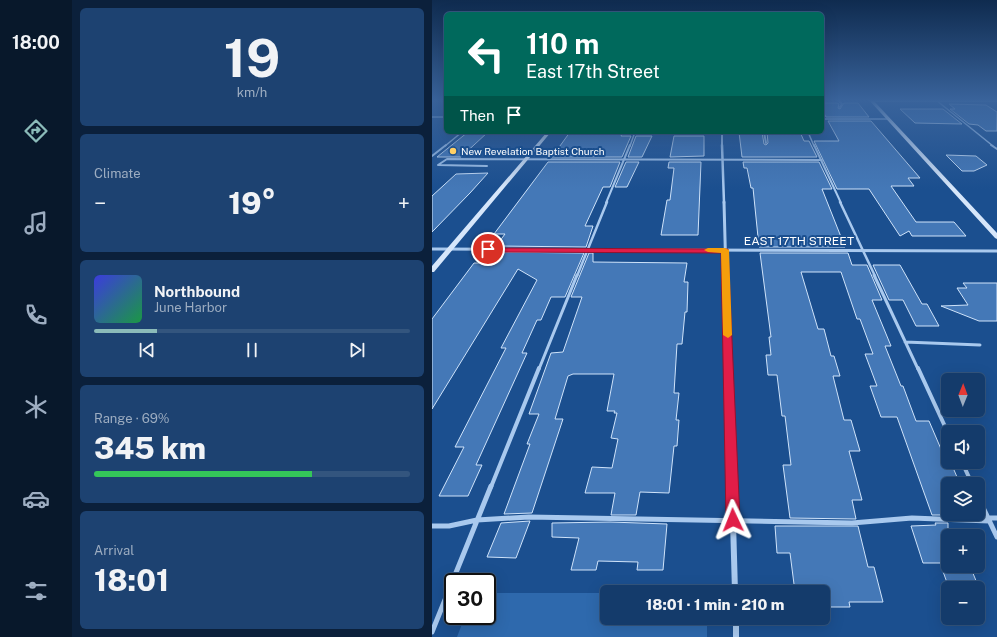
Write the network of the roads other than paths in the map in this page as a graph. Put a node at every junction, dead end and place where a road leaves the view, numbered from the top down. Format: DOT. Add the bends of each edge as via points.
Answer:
graph roads {
  1 [pos="899,130"];
  2 [pos="973,130"];
  3 [pos="460,134"];
  4 [pos="547,134"];
  5 [pos="634,134"];
  6 [pos="722,134"];
  7 [pos="764,134"];
  8 [pos="809,134"];
  9 [pos="766,143"];
  10 [pos="992,145"];
  11 [pos="997,145"];
  12 [pos="997,149"];
  13 [pos="432,156"];
  14 [pos="526,159"];
  15 [pos="622,160"];
  16 [pos="723,160"];
  17 [pos="822,160"];
  18 [pos="487,166"];
  19 [pos="997,237"];
  20 [pos="432,249"];
  21 [pos="450,249"];
  22 [pos="587,250"];
  23 [pos="725,250"];
  24 [pos="864,251"];
  25 [pos="997,251"];
  26 [pos="432,270"];
  27 [pos="905,342"];
  28 [pos="980,345"];
  29 [pos="944,425"];
  30 [pos="985,512"];
  31 [pos="997,518"];
  32 [pos="477,520"];
  33 [pos="733,520"];
  34 [pos="989,520"];
  35 [pos="432,526"];
  36 [pos="997,537"];
  37 [pos="735,585"];
  38 [pos="736,625"];
  39 [pos="432,632"];
  40 [pos="736,637"];
  1 -- 19 [label="main road"];
  2 -- 10 [label="lane"];
  3 -- 13 [label="lane"];
  4 -- 14 [label="main road"];
  5 -- 15 [label="lane"];
  6 -- 16 [label="street"];
  7 -- 9 [label="street"];
  8 -- 17 [label="lane"];
  10 -- 11 [label="lane"];
  10 -- 12 [label="lane"];
  14 -- 15 [label="lane"];
  14 -- 18 [label="lane" via="447,159 438,165"];
  14 -- 21 [label="main road"];
  15 -- 16 [label="lane"];
  15 -- 22 [label="lane"];
  16 -- 17 [label="lane"];
  16 -- 23 [label="street"];
  17 -- 24 [label="lane"];
  20 -- 21 [label="street, EAST 17TH STREET"];
  21 -- 22 [label="street, EAST 17TH STREET"];
  21 -- 26 [label="main road"];
  22 -- 23 [label="street, EAST 17TH STREET"];
  22 -- 32 [label="lane"];
  23 -- 24 [label="street, EAST 17TH STREET"];
  23 -- 33 [label="street"];
  24 -- 25 [label="street, EAST 17TH STREET"];
  24 -- 27 [label="lane"];
  27 -- 28 [label="lane"];
  27 -- 29 [label="lane"];
  30 -- 34 [label="lane"];
  31 -- 34 [label="lane"];
  32 -- 33 [label="lane" via="529,516"];
  32 -- 35 [label="lane" via="449,526"];
  32 -- 39 [label="lane"];
  33 -- 34 [label="lane" via="852,523 912,518"];
  33 -- 37 [label="street"];
  34 -- 36 [label="lane"];
  38 -- 40 [label="street"];
}
